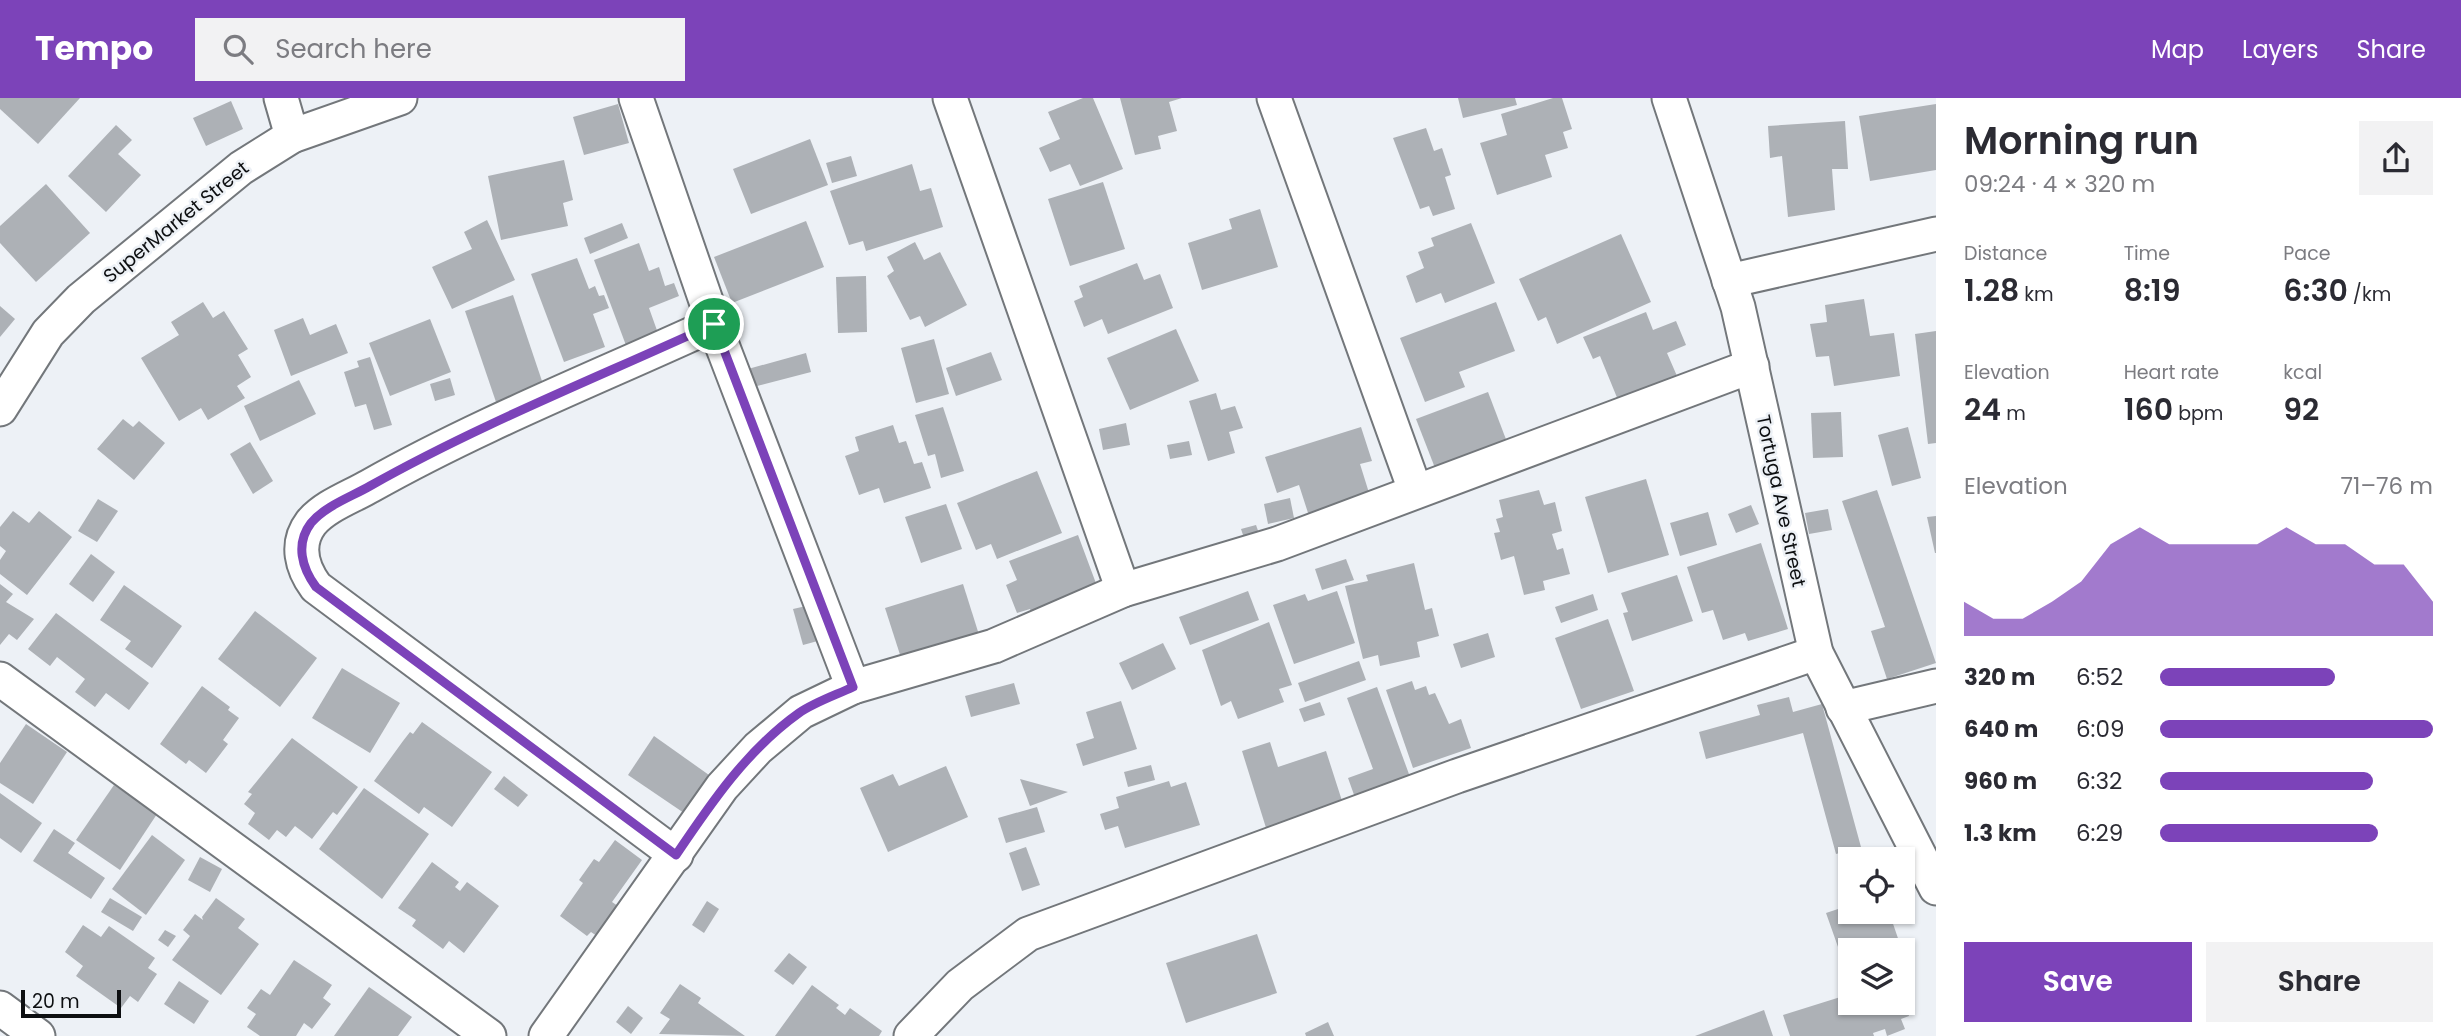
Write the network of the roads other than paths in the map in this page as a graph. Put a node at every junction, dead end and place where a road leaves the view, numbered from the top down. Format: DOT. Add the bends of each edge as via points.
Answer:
graph roads {
  1 [pos="281,98"];
  2 [pos="401,98"];
  3 [pos="636,98"];
  4 [pos="950,98"];
  5 [pos="1274,98"];
  6 [pos="1669,98"];
  7 [pos="292,136"];
  8 [pos="1936,234"];
  9 [pos="1729,281"];
  10 [pos="714,324"];
  11 [pos="1752,366"];
  12 [pos="0,409"];
  13 [pos="1415,490"];
  14 [pos="1123,590"];
  15 [pos="1816,653"];
  16 [pos="0,679"];
  17 [pos="1936,686"];
  18 [pos="853,687"];
  19 [pos="1843,708"];
  20 [pos="676,855"];
  21 [pos="1936,888"];
  22 [pos="0,1008"];
  23 [pos="38,1036"];
  24 [pos="489,1036"];
  25 [pos="546,1036"];
  26 [pos="911,1036"];
  1 -- 7 [label="street"];
  2 -- 7 [label="street, SuperMarket Street"];
  3 -- 10 [label="street"];
  4 -- 14 [label="street"];
  5 -- 13 [label="street"];
  6 -- 9 [label="street, Tortuga Ave Street"];
  7 -- 12 [label="street, SuperMarket Street" via="241,168 81,299 48,333"];
  8 -- 9 [label="street"];
  9 -- 11 [label="street, Tortuga Ave Street"];
  10 -- 18 [label="street"];
  10 -- 20 [label="street" via="408,465 321,513 303,540 306,573 316,587"];
  11 -- 13 [label="street"];
  11 -- 15 [label="street, Tortuga Ave Street"];
  13 -- 14 [label="street" via="1277,544"];
  14 -- 18 [label="street" via="994,646"];
  15 -- 19 [label="street, Tortuga Ave Street"];
  15 -- 26 [label="street" via="1457,776 1028,934 960,985"];
  16 -- 24 [label="street"];
  17 -- 19 [label="street"];
  18 -- 20 [label="street" via="801,712 758,748 722,787"];
  19 -- 21 [label="street, Tortuga Ave Street"];
  20 -- 25 [label="street"];
  22 -- 23 [label="street"];
}
